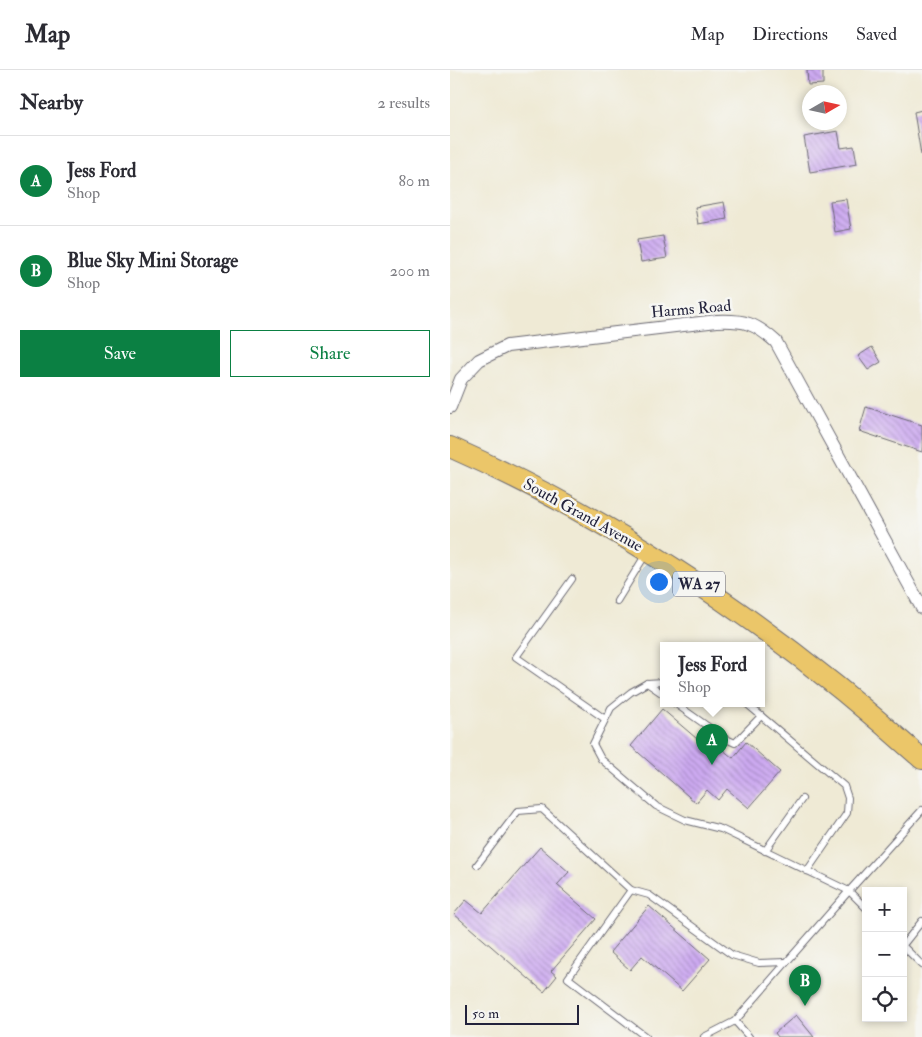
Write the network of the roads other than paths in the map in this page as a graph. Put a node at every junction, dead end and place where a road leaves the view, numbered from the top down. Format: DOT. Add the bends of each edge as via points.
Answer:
graph roads {
  1 [pos="450,407"];
  2 [pos="450,447"];
  3 [pos="648,551"];
  4 [pos="572,579"];
  5 [pos="617,602"];
  6 [pos="922,608"];
  7 [pos="660,682"];
  8 [pos="647,683"];
  9 [pos="660,692"];
  10 [pos="680,707"];
  11 [pos="750,707"];
  12 [pos="761,716"];
  13 [pos="605,719"];
  14 [pos="922,759"];
  15 [pos="802,799"];
  16 [pos="922,810"];
  17 [pos="765,851"];
  18 [pos="477,865"];
  19 [pos="807,871"];
  20 [pos="630,890"];
  21 [pos="849,891"];
  22 [pos="862,904"];
  23 [pos="922,921"];
  24 [pos="907,941"];
  25 [pos="907,950"];
  26 [pos="786,962"];
  27 [pos="922,965"];
  28 [pos="735,1021"];
  29 [pos="646,1037"];
  30 [pos="704,1037"];
  31 [pos="749,1037"];
  1 -- 6 [label="street, Harms Road" via="461,379 479,360 507,346 718,321 740,320 762,329 776,342"];
  2 -- 3 [label="main road, South Grand Avenue / WA 27" via="569,505"];
  3 -- 5 [label="lane"];
  3 -- 14 [label="main road, South Grand Avenue / WA 27" via="721,599 826,676"];
  4 -- 13 [label="lane" via="516,657"];
  7 -- 8 [label="lane"];
  8 -- 9 [label="lane"];
  8 -- 13 [label="lane" via="611,708"];
  10 -- 12 [label="lane" via="734,743"];
  11 -- 12 [label="lane"];
  12 -- 19 [label="lane" via="844,786 848,798 847,813"];
  13 -- 17 [label="lane" via="593,744 601,759 656,806 685,820 721,829"];
  15 -- 17 [label="lane"];
  16 -- 21 [label="lane"];
  17 -- 19 [label="lane"];
  18 -- 20 [label="lane" via="518,811 542,809"];
  19 -- 21 [label="lane"];
  20 -- 26 [label="lane" via="650,895 732,955 758,963"];
  20 -- 29 [label="lane" via="568,978"];
  21 -- 22 [label="lane"];
  21 -- 26 [label="lane"];
  23 -- 24 [label="lane"];
  25 -- 27 [label="lane"];
  26 -- 28 [label="lane"];
  28 -- 30 [label="lane"];
  28 -- 31 [label="lane"];
}
